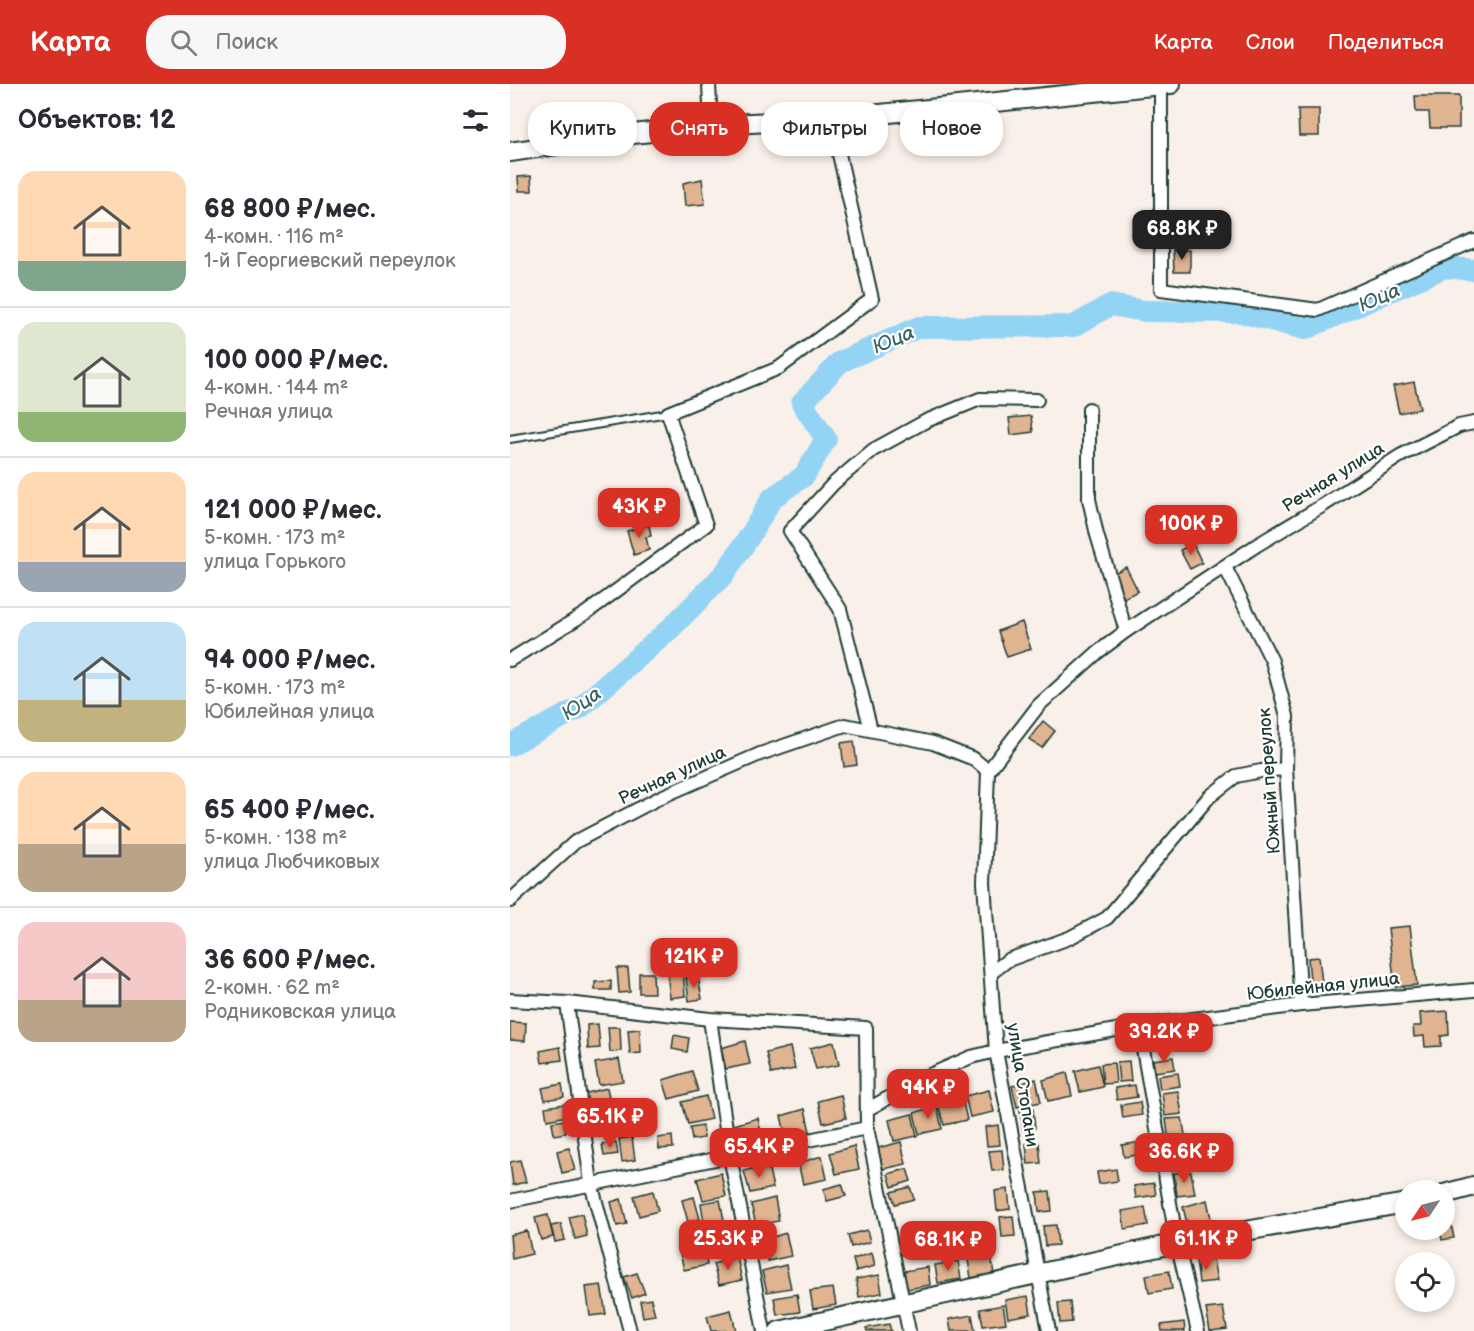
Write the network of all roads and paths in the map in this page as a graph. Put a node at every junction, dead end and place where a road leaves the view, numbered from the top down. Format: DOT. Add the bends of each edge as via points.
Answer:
graph roads {
  1 [pos="709,84"];
  2 [pos="1164,84"];
  3 [pos="710,102"];
  4 [pos="888,113"];
  5 [pos="649,132"];
  6 [pos="510,152"];
  7 [pos="839,156"];
  8 [pos="1474,241"];
  9 [pos="1037,400"];
  10 [pos="1089,409"];
  11 [pos="668,413"];
  12 [pos="1474,423"];
  13 [pos="510,439"];
  14 [pos="1226,567"];
  15 [pos="1126,631"];
  16 [pos="510,660"];
  17 [pos="871,730"];
  18 [pos="1286,769"];
  19 [pos="988,771"];
  20 [pos="510,901"];
  21 [pos="991,973"];
  22 [pos="1474,990"];
  23 [pos="510,1000"];
  24 [pos="567,1003"];
  25 [pos="1301,1005"];
  26 [pos="710,1020"];
  27 [pos="1138,1026"];
  28 [pos="996,1051"];
  29 [pos="868,1109"];
  30 [pos="867,1128"];
  31 [pos="730,1156"];
  32 [pos="591,1184"];
  33 [pos="1474,1186"];
  34 [pos="1455,1191"];
  35 [pos="510,1201"];
  36 [pos="1395,1205"];
  37 [pos="1177,1243"];
  38 [pos="1039,1274"];
  39 [pos="902,1303"];
  40 [pos="630,1331"];
  41 [pos="764,1331"];
  42 [pos="779,1331"];
  43 [pos="909,1331"];
  44 [pos="1048,1331"];
  45 [pos="1198,1331"];
  1 -- 3 [label="street"];
  2 -- 4 [label="street"];
  2 -- 8 [label="street" via="1161,289 1318,310"];
  5 -- 6 [label="street"];
  7 -- 11 [label="street" via="872,299 779,368"];
  9 -- 17 [label="street" via="980,399 926,421 873,450 833,484 790,531 840,609"];
  10 -- 15 [label="street" via="1089,499"];
  11 -- 13 [label="lane"];
  11 -- 16 [label="street" via="706,525 586,613"];
  12 -- 14 [label="street, Речная улица" via="1459,426 1400,456"];
  14 -- 15 [label="street, Речная улица"];
  14 -- 18 [label="street, Южный переулок" via="1272,661 1287,716"];
  15 -- 19 [label="street, Речная улица" via="1039,705"];
  17 -- 19 [label="street, Речная улица" via="933,743 974,759"];
  17 -- 20 [label="street, Речная улица" via="845,725 760,754 661,796 575,842"];
  18 -- 21 [label="street" via="1236,776 1209,797 1107,918 1069,938 1008,960"];
  18 -- 25 [label="street, Южный переулок"];
  19 -- 21 [label="street, улица Стопани" via="984,883"];
  21 -- 28 [label="street, улица Стопани"];
  22 -- 25 [label="street, Юбилейная улица"];
  23 -- 24 [label="street"];
  24 -- 26 [label="street"];
  24 -- 32 [label="street"];
  25 -- 27 [label="street, Юбилейная улица"];
  26 -- 29 [label="street" via="866,1028"];
  26 -- 31 [label="street"];
  27 -- 28 [label="street, Юбилейная улица"];
  27 -- 37 [label="street"];
  28 -- 29 [label="street, Юбилейная улица" via="930,1075"];
  28 -- 38 [label="street, улица Стопани"];
  29 -- 30 [label="street"];
  30 -- 31 [label="street"];
  30 -- 39 [label="street"];
  31 -- 32 [label="street"];
  31 -- 41 [label="street"];
  32 -- 35 [label="street"];
  32 -- 40 [label="street"];
  33 -- 34 [label="street"];
  36 -- 37 [label="street"];
  37 -- 38 [label="street"];
  37 -- 45 [label="street"];
  38 -- 39 [label="street"];
  38 -- 44 [label="street, улица Стопани"];
  39 -- 42 [label="street"];
  39 -- 43 [label="street"];
}
